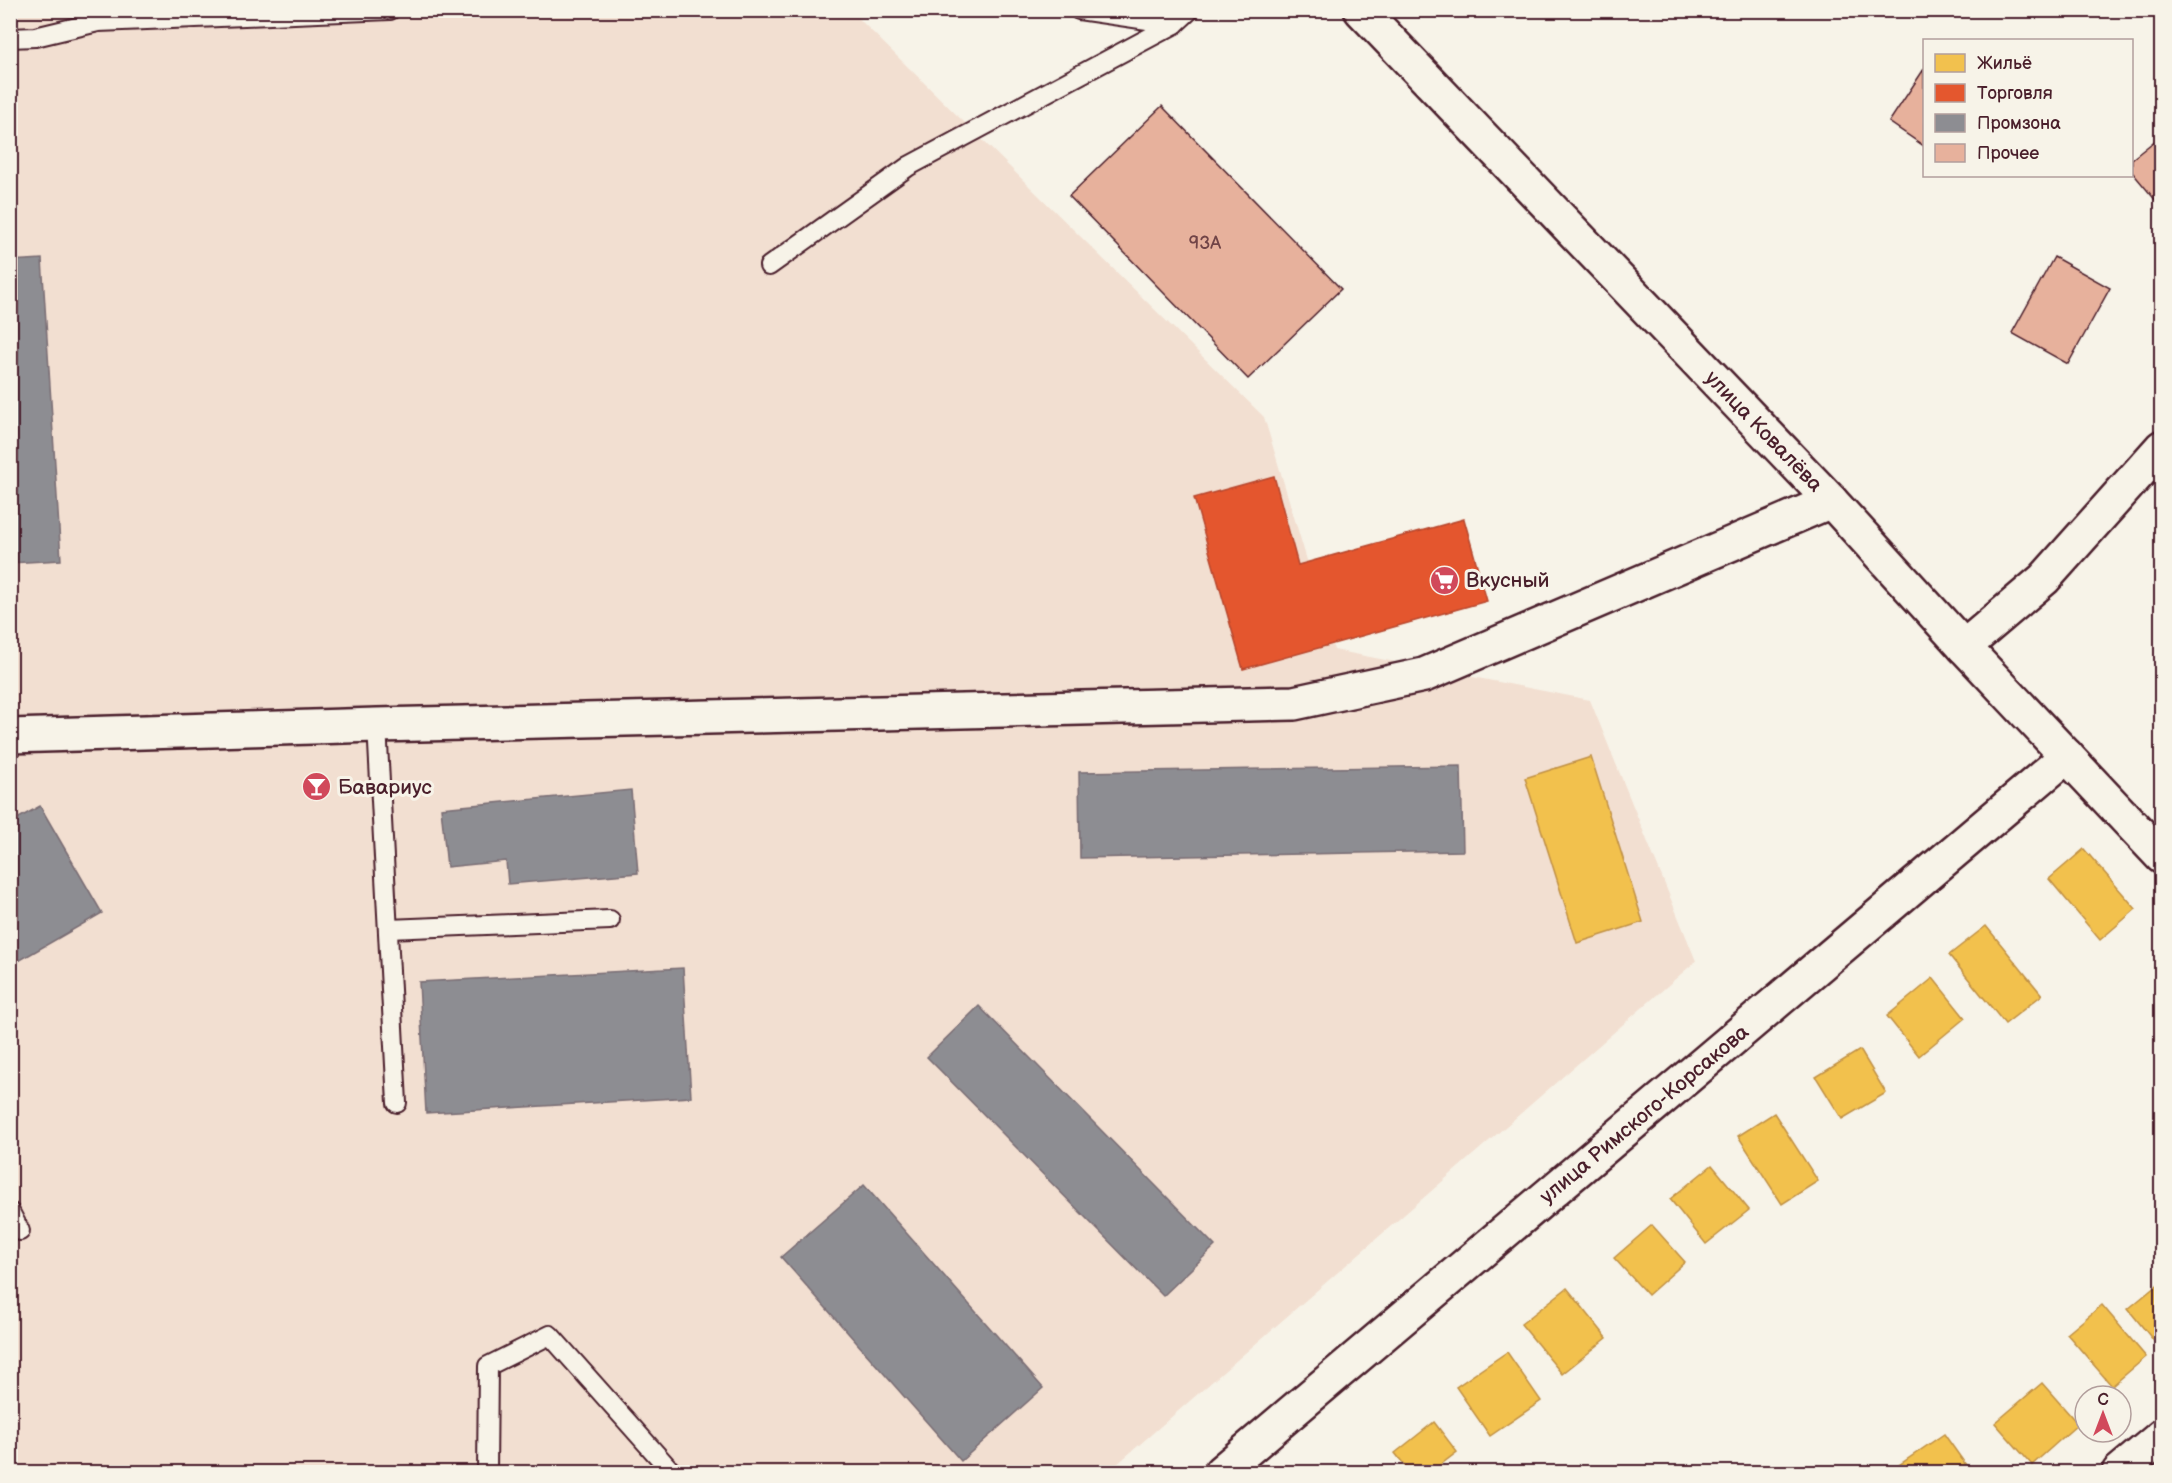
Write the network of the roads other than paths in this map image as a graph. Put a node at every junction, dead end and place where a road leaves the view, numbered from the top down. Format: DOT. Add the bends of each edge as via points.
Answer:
graph roads {
  1 [pos="390,10"];
  2 [pos="1079,10"];
  3 [pos="1190,10"];
  4 [pos="1361,10"];
  5 [pos="1175,24"];
  6 [pos="10,38"];
  7 [pos="769,266"];
  8 [pos="2162,447"];
  9 [pos="1831,501"];
  10 [pos="1965,647"];
  11 [pos="377,725"];
  12 [pos="10,736"];
  13 [pos="2067,756"];
  14 [pos="2162,857"];
  15 [pos="610,920"];
  16 [pos="388,928"];
  17 [pos="397,1103"];
  18 [pos="10,1212"];
  19 [pos="20,1231"];
  20 [pos="2162,1436"];
  21 [pos="487,1473"];
  22 [pos="672,1473"];
  23 [pos="1221,1473"];
  24 [pos="2119,1473"];
  1 -- 6 [label="lane" via="98,22 35,37"];
  2 -- 5 [label="lane"];
  3 -- 5 [label="lane"];
  4 -- 9 [label="street, улица Ковалёва"];
  5 -- 7 [label="lane" via="909,166"];
  8 -- 10 [label="street" via="2044,579"];
  9 -- 10 [label="street, улица Ковалёва"];
  9 -- 11 [label="street" via="1424,675 1294,703"];
  10 -- 13 [label="street, улица Ковалёва"];
  11 -- 12 [label="street"];
  11 -- 16 [label="lane"];
  13 -- 14 [label="street, улица Ковалёва"];
  13 -- 23 [label="street, улица Римского-Корсакова"];
  15 -- 16 [label="lane"];
  16 -- 17 [label="lane"];
  18 -- 19 [label="lane"];
  20 -- 24 [label="street"];
  21 -- 22 [label="lane" via="488,1365 550,1335"];
}
